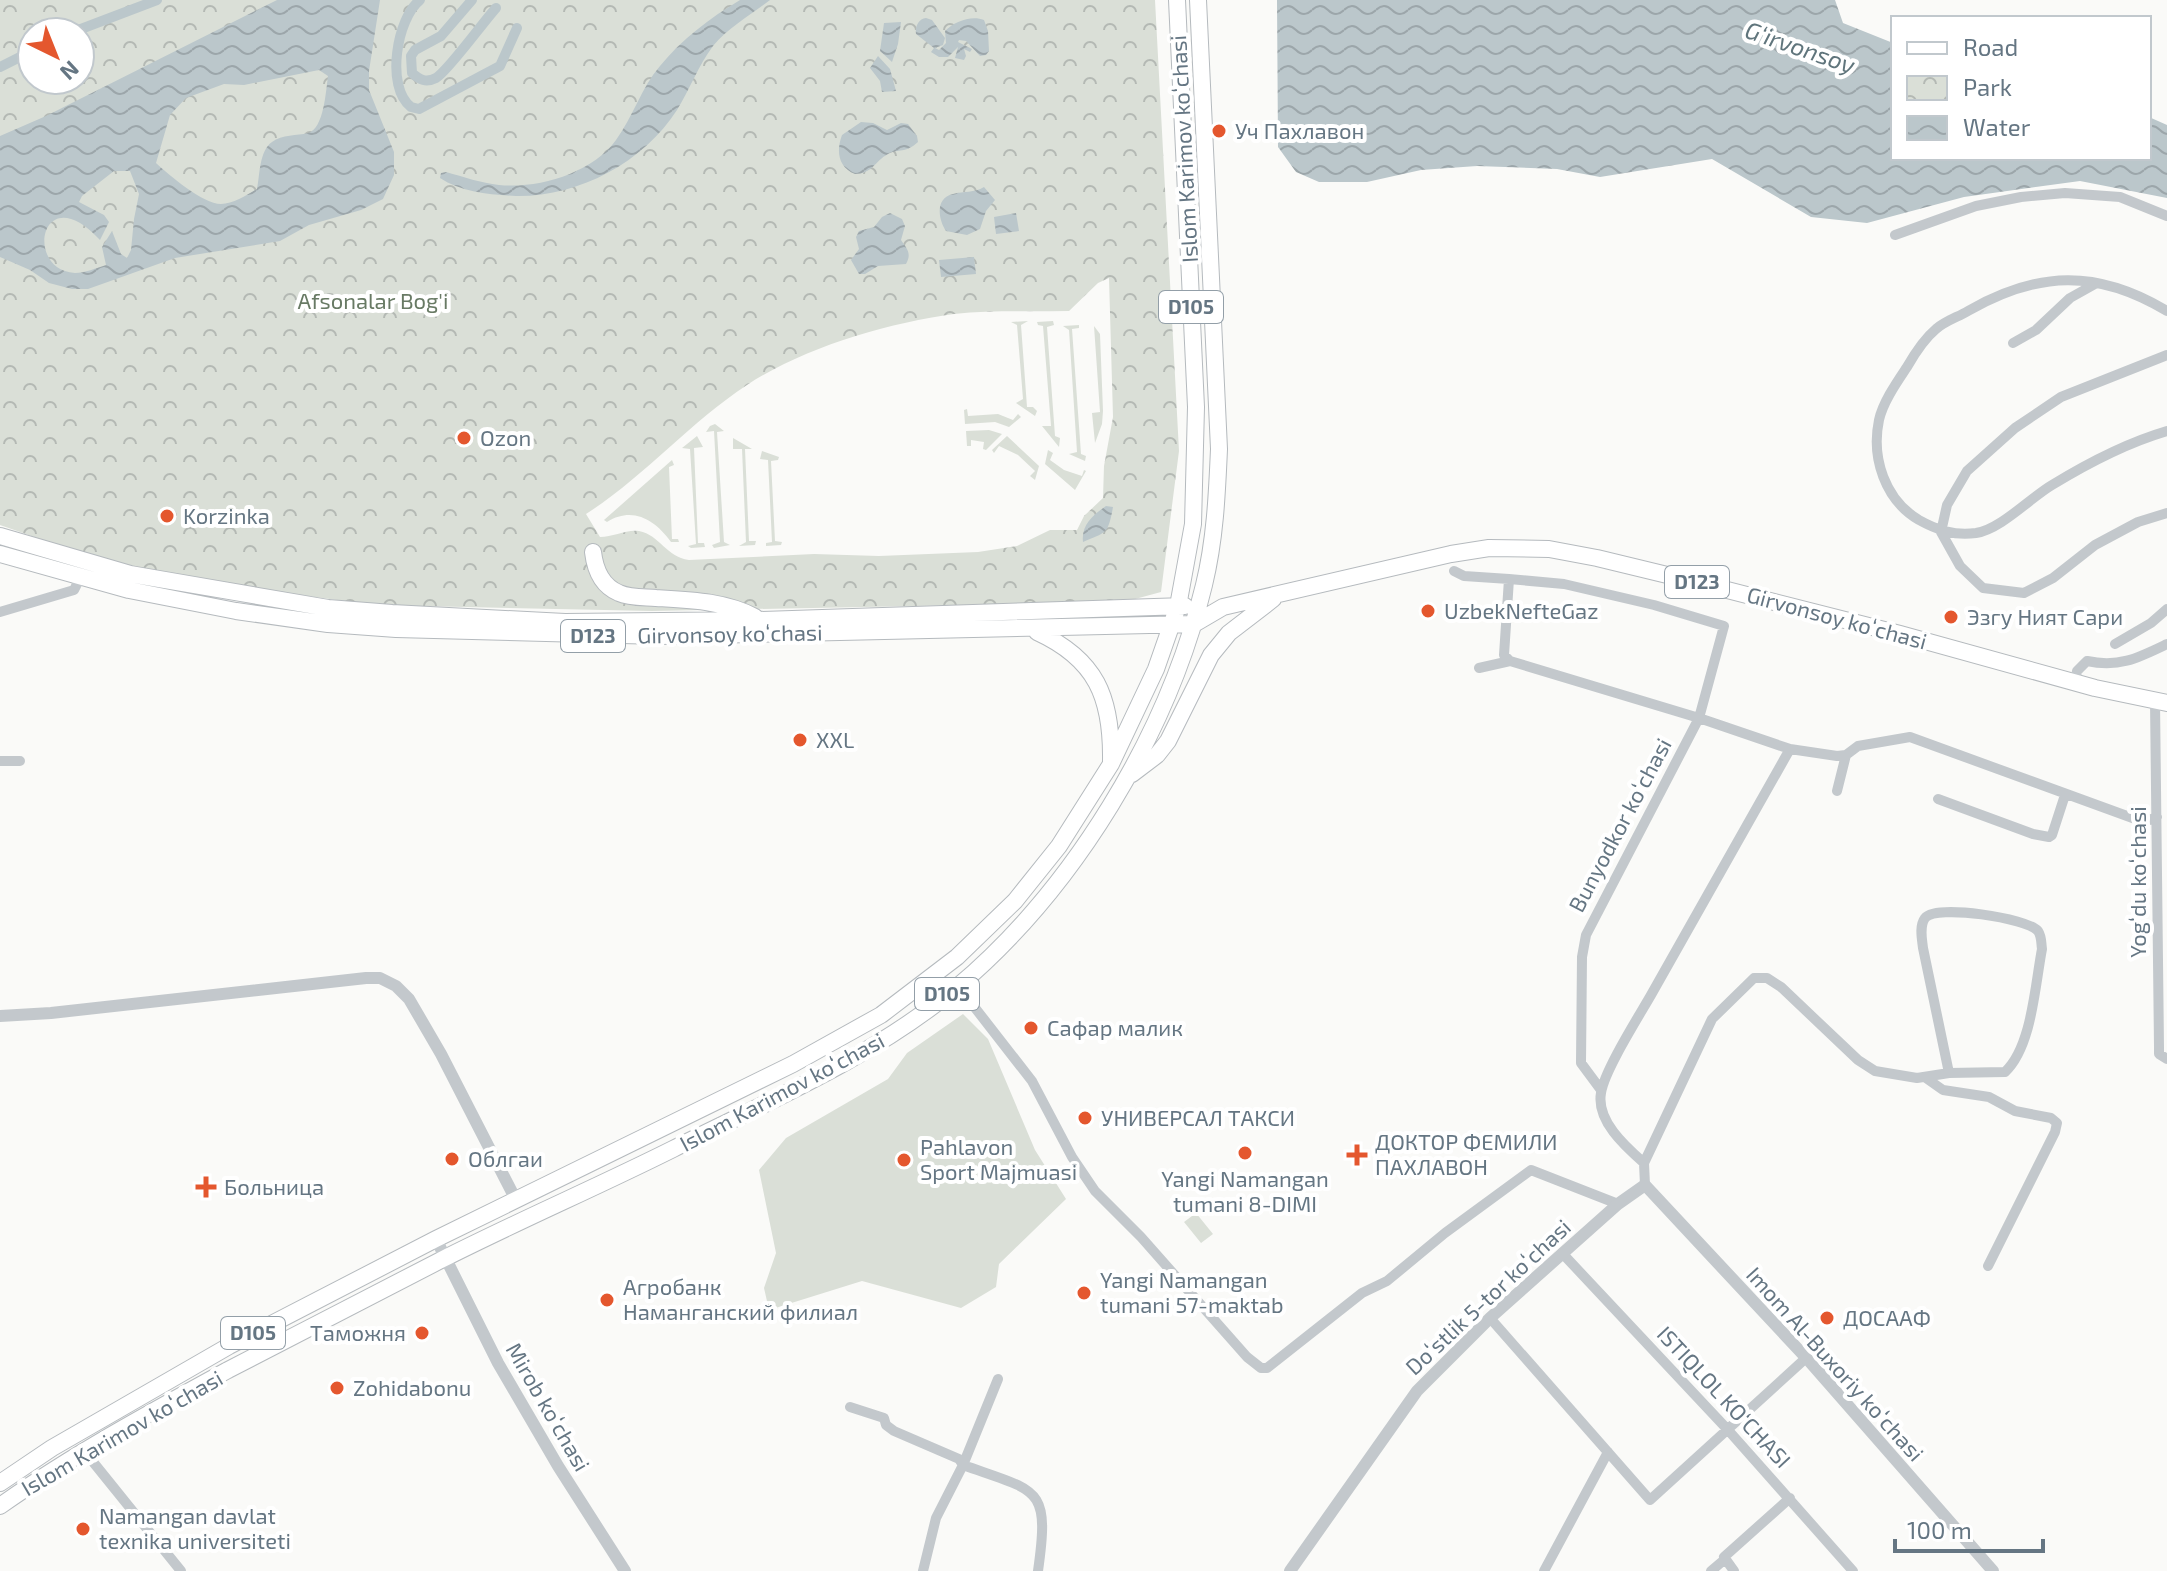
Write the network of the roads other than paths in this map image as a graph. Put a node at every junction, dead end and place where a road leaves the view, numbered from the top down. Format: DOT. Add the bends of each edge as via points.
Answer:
graph roads {
  1 [pos="1177,0"];
  2 [pos="1198,0"];
  3 [pos="2167,216"];
  4 [pos="1895,235"];
  5 [pos="2096,283"];
  6 [pos="2167,311"];
  7 [pos="2013,343"];
  8 [pos="2167,355"];
  9 [pos="2167,431"];
  10 [pos="2167,513"];
  11 [pos="1941,532"];
  12 [pos="0,536"];
  13 [pos="593,552"];
  14 [pos="0,554"];
  15 [pos="1454,571"];
  16 [pos="81,576"];
  17 [pos="1509,579"];
  18 [pos="1282,593"];
  19 [pos="1199,604"];
  20 [pos="1178,606"];
  21 [pos="1223,607"];
  22 [pos="2167,609"];
  23 [pos="0,612"];
  24 [pos="760,620"];
  25 [pos="394,621"];
  26 [pos="437,623"];
  27 [pos="1194,624"];
  28 [pos="1173,625"];
  29 [pos="1032,629"];
  30 [pos="2115,644"];
  31 [pos="2167,644"];
  32 [pos="1510,661"];
  33 [pos="1479,668"];
  34 [pos="2075,683"];
  35 [pos="2161,702"];
  36 [pos="1699,718"];
  37 [pos="1790,749"];
  38 [pos="1846,755"];
  39 [pos="0,761"];
  40 [pos="20,761"];
  41 [pos="1111,764"];
  42 [pos="1128,777"];
  43 [pos="1837,791"];
  44 [pos="2065,795"];
  45 [pos="1938,799"];
  46 [pos="2157,817"];
  47 [pos="958,986"];
  48 [pos="0,1016"];
  49 [pos="2167,1059"];
  50 [pos="1949,1073"];
  51 [pos="1926,1078"];
  52 [pos="1601,1090"];
  53 [pos="703,1107"];
  54 [pos="714,1128"];
  55 [pos="1644,1163"];
  56 [pos="1645,1185"];
  57 [pos="516,1200"];
  58 [pos="1618,1204"];
  59 [pos="436,1239"];
  60 [pos="1562,1253"];
  61 [pos="445,1258"];
  62 [pos="1988,1266"];
  63 [pos="1490,1318"];
  64 [pos="1806,1358"];
  65 [pos="998,1379"];
  66 [pos="850,1407"];
  67 [pos="1728,1430"];
  68 [pos="85,1452"];
  69 [pos="1608,1452"];
  70 [pos="963,1465"];
  71 [pos="0,1483"];
  72 [pos="1790,1498"];
  73 [pos="0,1506"];
  74 [pos="1724,1560"];
  75 [pos="181,1571"];
  76 [pos="625,1571"];
  77 [pos="923,1571"];
  78 [pos="1038,1571"];
  79 [pos="1290,1571"];
  80 [pos="1544,1571"];
  81 [pos="1711,1571"];
  82 [pos="1734,1571"];
  83 [pos="1853,1571"];
  84 [pos="1993,1571"];
  1 -- 20 [label="main road, Islom Karimov koʻchasi / D105" via="1196,407 1193,524"];
  2 -- 19 [label="main road, Islom Karimov koʻchasi / D105" via="1210,132 1219,449 1216,519"];
  3 -- 4 [label="street" via="2120,197 2065,193 1976,206"];
  5 -- 6 [label="street" via="2129,290"];
  5 -- 7 [label="street"];
  5 -- 11 [label="street" via="2049,281 1990,299 1938,327 1896,383 1879,419 1877,459 1887,488 1908,513"];
  8 -- 11 [label="street" via="2061,397 2015,428 1967,471 1947,505"];
  9 -- 11 [label="street" via="2097,459 1978,533"];
  10 -- 11 [label="street" via="2106,539 2024,593 1983,588 1960,566"];
  12 -- 25 [label="main road, Girvonsoy koʻchasi / D123" via="130,574"];
  13 -- 24 [label="main road" via="605,585 620,594 727,606"];
  14 -- 16 [label="main road, Girvonsoy koʻchasi / D123"];
  15 -- 17 [label="street, Bunyodkor koʻchasi"];
  16 -- 23 [label="street" via="74,590"];
  16 -- 25 [label="main road, Girvonsoy koʻchasi / D123" via="243,613 328,624"];
  17 -- 32 [label="street" via="1503,640"];
  17 -- 36 [label="street, Bunyodkor koʻchasi" via="1564,584 1724,626"];
  18 -- 21 [label="main road, Girvonsoy koʻchasi / D123"];
  18 -- 34 [label="main road, Girvonsoy koʻchasi / D123" via="1476,549 1549,549 1900,634"];
  18 -- 42 [label="main road" via="1229,633 1211,655 1168,741"];
  19 -- 20 [label="main road, D123"];
  19 -- 21 [label="main road, Girvonsoy koʻchasi / D123"];
  19 -- 27 [label="main road, Islom Karimov koʻchasi / D105"];
  20 -- 24 [label="main road, Girvonsoy koʻchasi / D123"];
  20 -- 28 [label="main road, Islom Karimov koʻchasi / D105"];
  21 -- 27 [label="main road, Girvonsoy koʻchasi / D123"];
  22 -- 30 [label="street"];
  24 -- 26 [label="main road, Girvonsoy koʻchasi / D123"];
  25 -- 26 [label="main road, Girvonsoy koʻchasi / D123"];
  26 -- 29 [label="main road, Girvonsoy koʻchasi / D123" via="660,636"];
  27 -- 28 [label="main road, Girvonsoy koʻchasi / D123"];
  27 -- 42 [label="main road, Islom Karimov koʻchasi / D105" via="1159,716"];
  28 -- 29 [label="main road, Girvonsoy koʻchasi / D123"];
  28 -- 41 [label="main road, Islom Karimov koʻchasi / D105"];
  29 -- 41 [label="main road" via="1072,652 1098,682 1107,713"];
  31 -- 34 [label="street" via="2108,666 2087,661"];
  32 -- 33 [label="street"];
  32 -- 36 [label="street, Bunyodkor koʻchasi"];
  34 -- 35 [label="main road, Girvonsoy koʻchasi / D123"];
  35 -- 46 [label="street, Yogʻdu koʻchasi"];
  36 -- 37 [label="street, Bunyodkor koʻchasi"];
  36 -- 52 [label="street, Bunyodkor koʻchasi" via="1586,935 1581,1063"];
  37 -- 38 [label="street, Bunyodkor koʻchasi"];
  37 -- 52 [label="street"];
  38 -- 43 [label="street"];
  38 -- 44 [label="street, Bunyodkor koʻchasi" via="1858,746 1910,737"];
  39 -- 40 [label="street"];
  41 -- 53 [label="main road, Islom Karimov koʻchasi / D105" via="1059,846 1015,901 957,957 859,1029"];
  42 -- 47 [label="main road, Islom Karimov koʻchasi / D105" via="1040,902"];
  44 -- 45 [label="street" via="2049,837"];
  44 -- 46 [label="street, Bunyodkor koʻchasi" via="2138,820"];
  46 -- 49 [label="street, Yogʻdu koʻchasi" via="2159,1054"];
  47 -- 54 [label="main road, Islom Karimov koʻchasi / D105" via="865,1052"];
  47 -- 58 [label="street" via="1032,1081 1095,1191 1261,1368 1362,1293 1387,1281 1531,1170"];
  48 -- 57 [label="street" via="380,978 409,999"];
  50 -- 50 [label="street" via="2005,1072 2016,1062 2042,949 2036,929 2022,922 1949,911 1924,919 1923,948"];
  50 -- 51 [label="street"];
  51 -- 55 [label="street" via="1875,1071 1781,987 1767,978 1754,978 1712,1019"];
  51 -- 62 [label="street" via="1943,1090 1989,1097 2057,1123"];
  52 -- 55 [label="street, Bunyodkor koʻchasi" via="1607,1119"];
  53 -- 54 [label="main road"];
  53 -- 57 [label="main road, Islom Karimov koʻchasi / D105"];
  54 -- 61 [label="main road, Islom Karimov koʻchasi / D105"];
  55 -- 56 [label="street"];
  56 -- 58 [label="street, Doʻstlik 5-tor koʻchasi"];
  56 -- 64 [label="street, Imom Al-Buxoriy koʻchasi"];
  57 -- 59 [label="main road, Islom Karimov koʻchasi / D105"];
  58 -- 60 [label="street, Doʻstlik 5-tor koʻchasi"];
  59 -- 61 [label="street, Mirob koʻchasi"];
  59 -- 71 [label="main road, Islom Karimov koʻchasi / D105" via="229,1346"];
  60 -- 63 [label="street, Doʻstlik 5-tor koʻchasi"];
  60 -- 67 [label="street, ISTIQLOL KO‘CHASI"];
  61 -- 68 [label="main road, Islom Karimov koʻchasi / D105"];
  61 -- 76 [label="street, Mirob koʻchasi" via="498,1363"];
  63 -- 69 [label="street"];
  63 -- 79 [label="street, Doʻstlik 5-tor koʻchasi" via="1417,1391"];
  64 -- 67 [label="street"];
  64 -- 84 [label="street, Imom Al-Buxoriy koʻchasi"];
  65 -- 70 [label="street"];
  66 -- 70 [label="street" via="884,1418 894,1431"];
  67 -- 69 [label="street" via="1650,1500"];
  67 -- 72 [label="street, ISTIQLOL KO‘CHASI"];
  68 -- 73 [label="main road, Islom Karimov koʻchasi / D105"];
  68 -- 75 [label="street"];
  69 -- 80 [label="street"];
  70 -- 77 [label="street" via="936,1518"];
  70 -- 78 [label="street" via="1017,1484 1037,1499 1044,1529"];
  72 -- 74 [label="street"];
  72 -- 83 [label="street, ISTIQLOL KO‘CHASI"];
  74 -- 81 [label="street"];
  74 -- 82 [label="street"];
}
